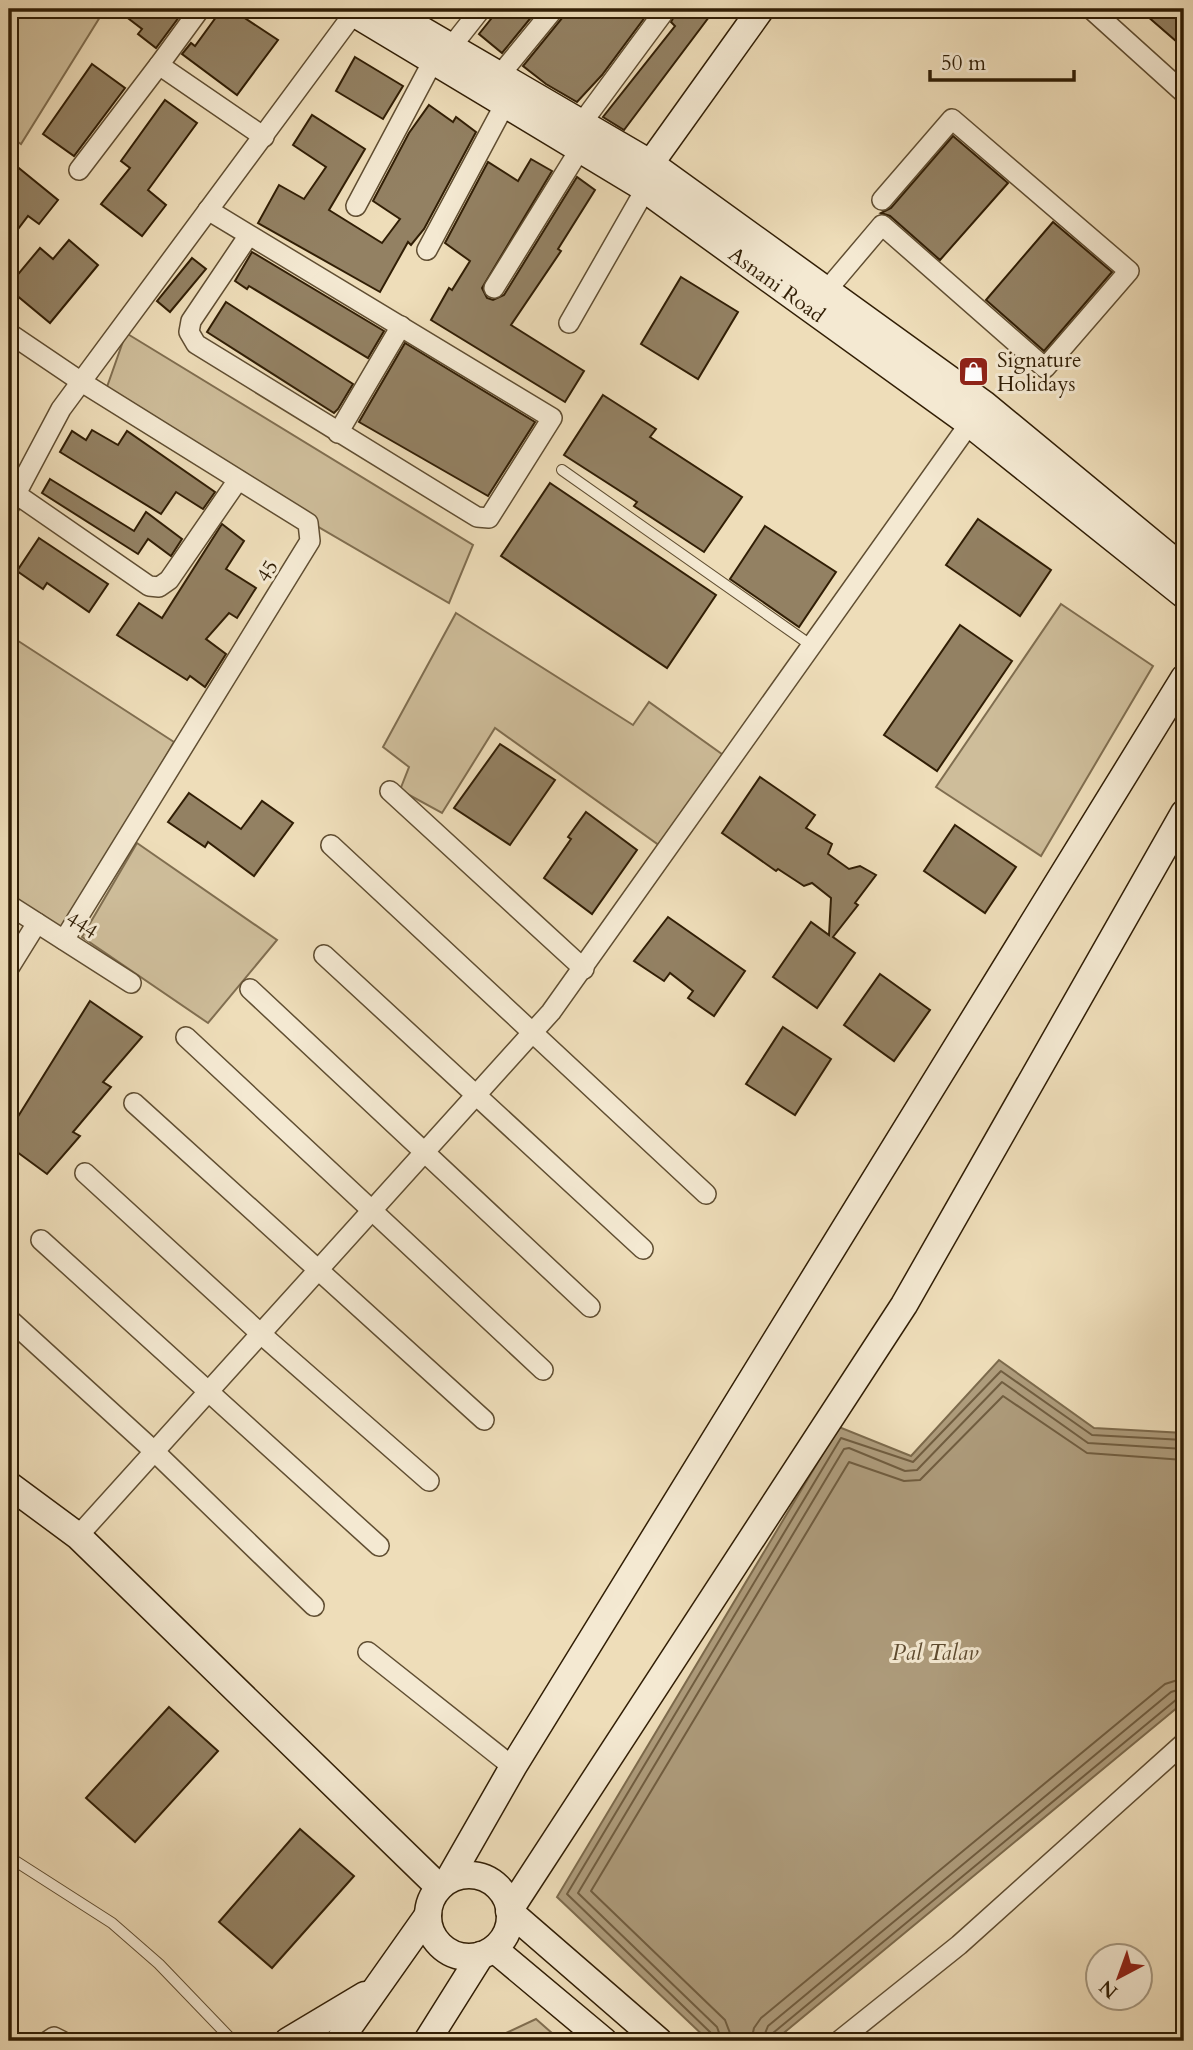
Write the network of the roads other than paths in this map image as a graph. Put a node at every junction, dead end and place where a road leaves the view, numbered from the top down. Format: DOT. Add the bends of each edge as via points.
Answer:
graph roads {
  1 [pos="200,9"];
  2 [pos="386,9"];
  3 [pos="481,9"];
  4 [pos="554,9"];
  5 [pos="666,9"];
  6 [pos="761,9"];
  7 [pos="352,10"];
  8 [pos="1101,12"];
  9 [pos="442,54"];
  10 [pos="159,65"];
  11 [pos="499,76"];
  12 [pos="1180,81"];
  13 [pos="505,104"];
  14 [pos="580,136"];
  15 [pos="264,137"];
  16 [pos="79,170"];
  17 [pos="644,179"];
  18 [pos="882,200"];
  19 [pos="356,206"];
  20 [pos="208,210"];
  21 [pos="249,235"];
  22 [pos="427,250"];
  23 [pos="494,288"];
  24 [pos="827,290"];
  25 [pos="569,323"];
  26 [pos="401,326"];
  27 [pos="9,332"];
  28 [pos="80,381"];
  29 [pos="977,414"];
  30 [pos="338,433"];
  31 [pos="562,470"];
  32 [pos="238,480"];
  33 [pos="12,500"];
  34 [pos="1184,569"];
  35 [pos="1184,595"];
  36 [pos="813,646"];
  37 [pos="1184,678"];
  38 [pos="390,791"];
  39 [pos="1184,813"];
  40 [pos="331,845"];
  41 [pos="9,905"];
  42 [pos="37,923"];
  43 [pos="64,940"];
  44 [pos="324,954"];
  45 [pos="9,968"];
  46 [pos="584,969"];
  47 [pos="131,983"];
  48 [pos="250,989"];
  49 [pos="533,1032"];
  50 [pos="186,1037"];
  51 [pos="475,1097"];
  52 [pos="134,1103"];
  53 [pos="425,1152"];
  54 [pos="85,1173"];
  55 [pos="706,1194"];
  56 [pos="372,1210"];
  57 [pos="41,1240"];
  58 [pos="643,1249"];
  59 [pos="317,1272"];
  60 [pos="590,1307"];
  61 [pos="9,1319"];
  62 [pos="261,1334"];
  63 [pos="543,1370"];
  64 [pos="210,1390"];
  65 [pos="484,1420"];
  66 [pos="155,1452"];
  67 [pos="429,1481"];
  68 [pos="9,1485"];
  69 [pos="78,1536"];
  70 [pos="379,1546"];
  71 [pos="314,1606"];
  72 [pos="368,1652"];
  73 [pos="1184,1744"];
  74 [pos="513,1767"];
  75 [pos="9,1857"];
  76 [pos="444,1883"];
  77 [pos="509,1911"];
  78 [pos="428,1915"];
  79 [pos="488,1952"];
  80 [pos="372,1991"];
  81 [pos="48,2041"];
  82 [pos="62,2041"];
  83 [pos="233,2041"];
  84 [pos="288,2041"];
  85 [pos="339,2041"];
  86 [pos="427,2041"];
  87 [pos="604,2041"];
  88 [pos="659,2041"];
  89 [pos="839,2041"];
  1 -- 10 [label="street"];
  2 -- 9 [label="street, Asnani Road"];
  3 -- 9 [label="street"];
  4 -- 11 [label="street"];
  5 -- 14 [label="street"];
  6 -- 17 [label="street"];
  7 -- 9 [label="street, Asnani Road"];
  7 -- 15 [label="street"];
  8 -- 12 [label="street"];
  9 -- 11 [label="street, Asnani Road"];
  9 -- 13 [label="street, Asnani Road"];
  9 -- 19 [label="street"];
  10 -- 15 [label="street"];
  10 -- 16 [label="street"];
  11 -- 14 [label="street, Asnani Road"];
  13 -- 14 [label="street, Asnani Road"];
  13 -- 22 [label="street"];
  14 -- 17 [label="street, Asnani Road"];
  14 -- 23 [label="street"];
  15 -- 20 [label="street"];
  17 -- 24 [label="street, Asnani Road"];
  17 -- 25 [label="street"];
  17 -- 29 [label="street, Asnani Road"];
  18 -- 24 [label="street" via="952,119 1129,271 1045,368 882,225"];
  20 -- 21 [label="street"];
  20 -- 28 [label="street"];
  21 -- 26 [label="street"];
  21 -- 30 [label="street" via="191,321 189,332 196,344"];
  24 -- 29 [label="street, Asnani Road"];
  26 -- 30 [label="street"];
  26 -- 30 [label="street" via="552,418 489,518 477,517"];
  27 -- 28 [label="street, 45"];
  28 -- 32 [label="street, 45"];
  28 -- 33 [label="street"];
  29 -- 34 [label="street, Asnani Road"];
  29 -- 35 [label="street, Asnani Road"];
  29 -- 36 [label="street"];
  31 -- 36 [label="lane"];
  32 -- 33 [label="street" via="169,580 159,587 149,586"];
  32 -- 43 [label="street, 45" via="308,523 310,541"];
  36 -- 46 [label="street"];
  37 -- 74 [label="street"];
  38 -- 46 [label="street"];
  39 -- 77 [label="street" via="904,1305"];
  40 -- 49 [label="street"];
  41 -- 42 [label="street, 444"];
  42 -- 43 [label="street, 444"];
  42 -- 45 [label="street"];
  43 -- 47 [label="street, 444"];
  44 -- 51 [label="street"];
  46 -- 49 [label="street"];
  48 -- 53 [label="street"];
  49 -- 51 [label="street"];
  49 -- 55 [label="street"];
  50 -- 56 [label="street"];
  51 -- 53 [label="street"];
  51 -- 58 [label="street"];
  52 -- 59 [label="street"];
  53 -- 56 [label="street"];
  53 -- 60 [label="street"];
  54 -- 62 [label="street"];
  56 -- 59 [label="street"];
  56 -- 63 [label="street"];
  57 -- 64 [label="street"];
  59 -- 62 [label="street"];
  59 -- 65 [label="street"];
  61 -- 66 [label="street"];
  62 -- 64 [label="street"];
  62 -- 67 [label="street"];
  64 -- 66 [label="street"];
  64 -- 70 [label="street"];
  66 -- 69 [label="street"];
  66 -- 71 [label="street"];
  68 -- 69 [label="street"];
  69 -- 76 [label="street"];
  72 -- 74 [label="street"];
  73 -- 89 [label="street" via="959,1945"];
  74 -- 76 [label="street"];
  75 -- 83 [label="lane" via="112,1923"];
  76 -- 77 [label="street" via="462,1875 487,1879 505,1898"];
  76 -- 78 [label="street" via="432,1898"];
  77 -- 79 [label="street" via="503,1938"];
  77 -- 88 [label="street"];
  78 -- 79 [label="street" via="432,1936 441,1947 460,1956"];
  78 -- 80 [label="street"];
  79 -- 86 [label="street"];
  79 -- 87 [label="street"];
  80 -- 84 [label="street"];
  80 -- 85 [label="street"];
  81 -- 82 [label="street" via="54,2037"];
}
